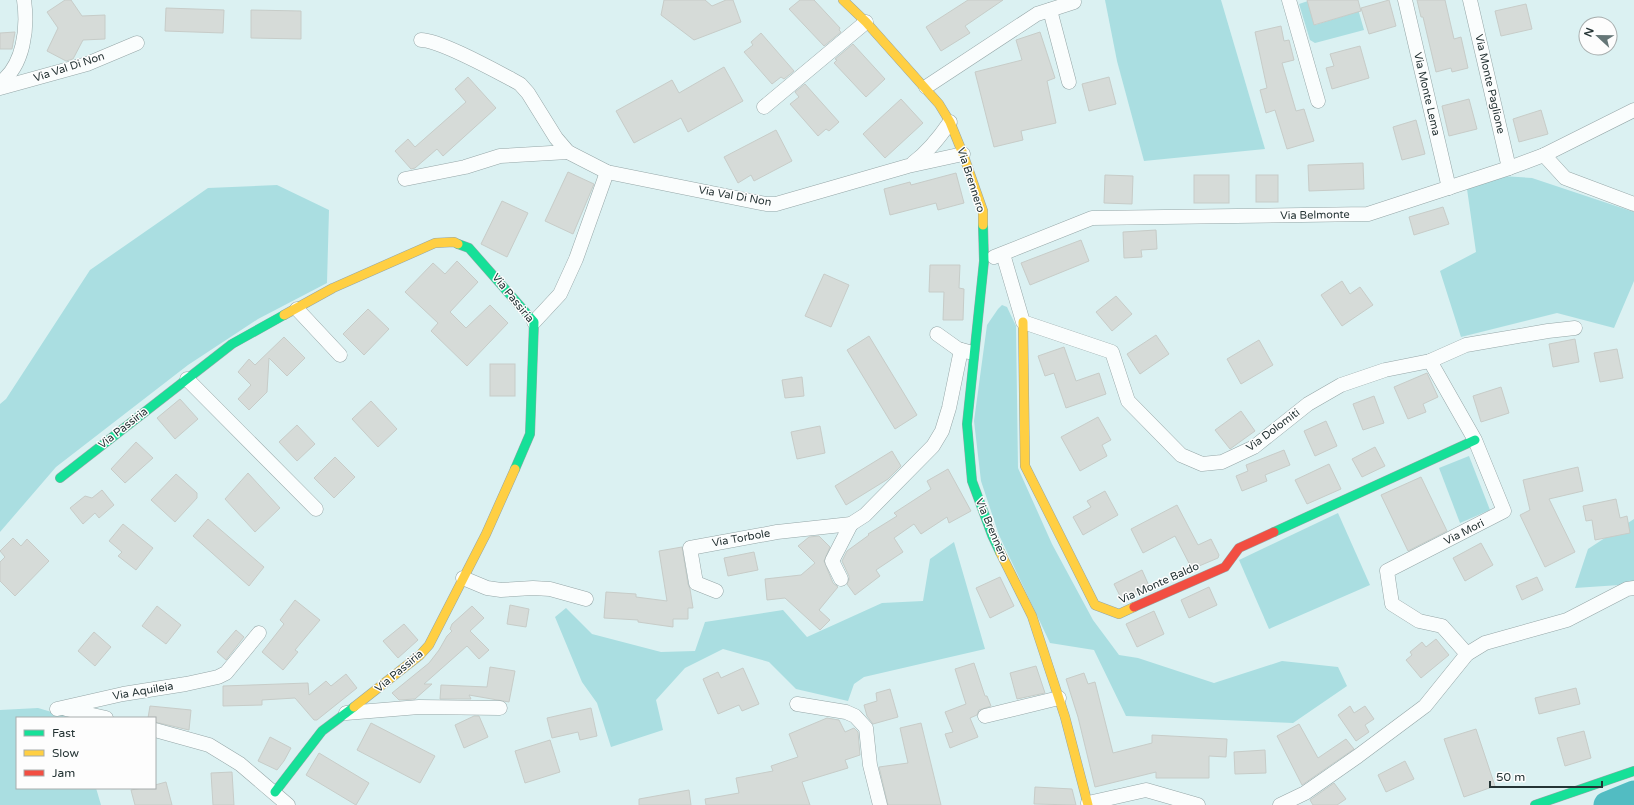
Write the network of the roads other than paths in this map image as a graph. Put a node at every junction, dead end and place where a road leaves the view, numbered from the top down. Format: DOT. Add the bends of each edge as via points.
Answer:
graph roads {
  1 [pos="843,0"];
  2 [pos="1289,0"];
  3 [pos="1405,0"];
  4 [pos="1470,0"];
  5 [pos="25,1"];
  6 [pos="1074,2"];
  7 [pos="1050,10"];
  8 [pos="866,22"];
  9 [pos="421,40"];
  10 [pos="137,43"];
  11 [pos="1070,82"];
  12 [pos="0,83"];
  13 [pos="0,88"];
  14 [pos="926,88"];
  15 [pos="1318,101"];
  16 [pos="764,107"];
  17 [pos="1634,110"];
  18 [pos="950,122"];
  19 [pos="568,152"];
  20 [pos="963,154"];
  21 [pos="1544,155"];
  22 [pos="908,166"];
  23 [pos="1509,168"];
  24 [pos="607,172"];
  25 [pos="405,179"];
  26 [pos="1449,188"];
  27 [pos="1634,204"];
  28 [pos="1003,254"];
  29 [pos="984,261"];
  30 [pos="297,309"];
  31 [pos="534,322"];
  32 [pos="1023,322"];
  33 [pos="1575,328"];
  34 [pos="937,334"];
  35 [pos="967,351"];
  36 [pos="340,355"];
  37 [pos="1430,361"];
  38 [pos="187,379"];
  39 [pos="1475,440"];
  40 [pos="60,478"];
  41 [pos="316,509"];
  42 [pos="851,524"];
  43 [pos="463,578"];
  44 [pos="841,580"];
  45 [pos="1634,588"];
  46 [pos="716,591"];
  47 [pos="586,599"];
  48 [pos="259,633"];
  49 [pos="1467,654"];
  50 [pos="1059,698"];
  51 [pos="797,704"];
  52 [pos="500,708"];
  53 [pos="346,713"];
  54 [pos="985,716"];
  55 [pos="102,717"];
  56 [pos="156,730"];
  57 [pos="1634,771"];
  58 [pos="275,792"];
  59 [pos="1088,804"];
  60 [pos="288,805"];
  61 [pos="880,805"];
  62 [pos="1198,805"];
  63 [pos="1280,805"];
  64 [pos="1535,805"];
  1 -- 8 [label="street, Via Brennero"];
  2 -- 15 [label="street"];
  3 -- 26 [label="street, Via Monte Lema"];
  4 -- 23 [label="street, Via Monte Paglione"];
  5 -- 12 [label="street" via="23,42 7,78"];
  6 -- 7 [label="street"];
  7 -- 11 [label="street"];
  7 -- 14 [label="street" via="1037,14"];
  8 -- 14 [label="street, Via Brennero"];
  8 -- 16 [label="street"];
  9 -- 19 [label="street, Via Val Di Non" via="428,40 444,47 520,84"];
  10 -- 13 [label="street, Via Val Di Non" via="87,64"];
  14 -- 18 [label="street, Via Brennero"];
  17 -- 21 [label="street, Via Belmonte"];
  18 -- 20 [label="street, Via Brennero"];
  18 -- 22 [label="street, Via Val Di Non" via="923,156"];
  19 -- 24 [label="street, Via Val Di Non"];
  19 -- 25 [label="street" via="500,156 465,167"];
  20 -- 22 [label="street, Via Val Di Non"];
  20 -- 29 [label="street, Via Brennero" via="982,211"];
  21 -- 23 [label="street, Via Belmonte"];
  21 -- 27 [label="street" via="1566,178"];
  22 -- 24 [label="street, Via Val Di Non" via="776,204"];
  23 -- 26 [label="street, Via Belmonte"];
  24 -- 31 [label="street" via="576,259 560,294"];
  26 -- 28 [label="street, Via Belmonte" via="1368,214 1092,218"];
  28 -- 29 [label="street, Via Belmonte"];
  28 -- 32 [label="street"];
  29 -- 35 [label="street, Via Brennero"];
  30 -- 31 [label="street, Via Passiria" via="333,288 435,243 454,242 469,248"];
  30 -- 36 [label="street"];
  30 -- 38 [label="street, Via Passiria" via="232,344"];
  31 -- 43 [label="street, Via Passiria" via="530,434 486,534"];
  32 -- 37 [label="street, Via Dolomiti" via="1112,352 1128,400 1181,455 1202,464 1222,462 1254,447 1308,404 1341,385 1385,370"];
  32 -- 39 [label="street, Via Monte Baldo" via="1025,466 1095,605 1119,614 1225,567 1239,548"];
  33 -- 37 [label="street, Via Dolomiti" via="1548,330 1466,345"];
  34 -- 35 [label="street"];
  35 -- 42 [label="street, Via Torbole" via="942,431 934,446 865,515"];
  35 -- 50 [label="street, Via Brennero" via="967,424 972,482 992,535 1032,616"];
  37 -- 39 [label="street, Via Mori"];
  38 -- 40 [label="street, Via Passiria"];
  38 -- 41 [label="street"];
  39 -- 49 [label="street, Via Mori" via="1504,511 1387,572 1392,604 1419,621 1442,626"];
  42 -- 44 [label="street, Via Torbole" via="832,561"];
  42 -- 46 [label="street, Via Torbole" via="777,532 690,548 696,583"];
  43 -- 47 [label="street" via="487,588 550,589"];
  43 -- 53 [label="street, Via Passiria" via="429,645 381,687"];
  45 -- 49 [label="street" via="1627,589 1567,620 1485,643"];
  48 -- 55 [label="street, Via Aquileia" via="226,673 218,677 57,709"];
  49 -- 63 [label="street" via="1425,706 1305,793"];
  50 -- 54 [label="street"];
  50 -- 59 [label="street, Via Brennero"];
  51 -- 61 [label="street" via="846,712 855,716 866,728 870,765"];
  52 -- 53 [label="street, Via Passiria" via="419,707"];
  53 -- 58 [label="street, Via Passiria" via="322,731"];
  56 -- 58 [label="street" via="210,745 240,764"];
  57 -- 64 [label="street"];
  58 -- 60 [label="street"];
  59 -- 62 [label="street" via="1146,790"];
}
